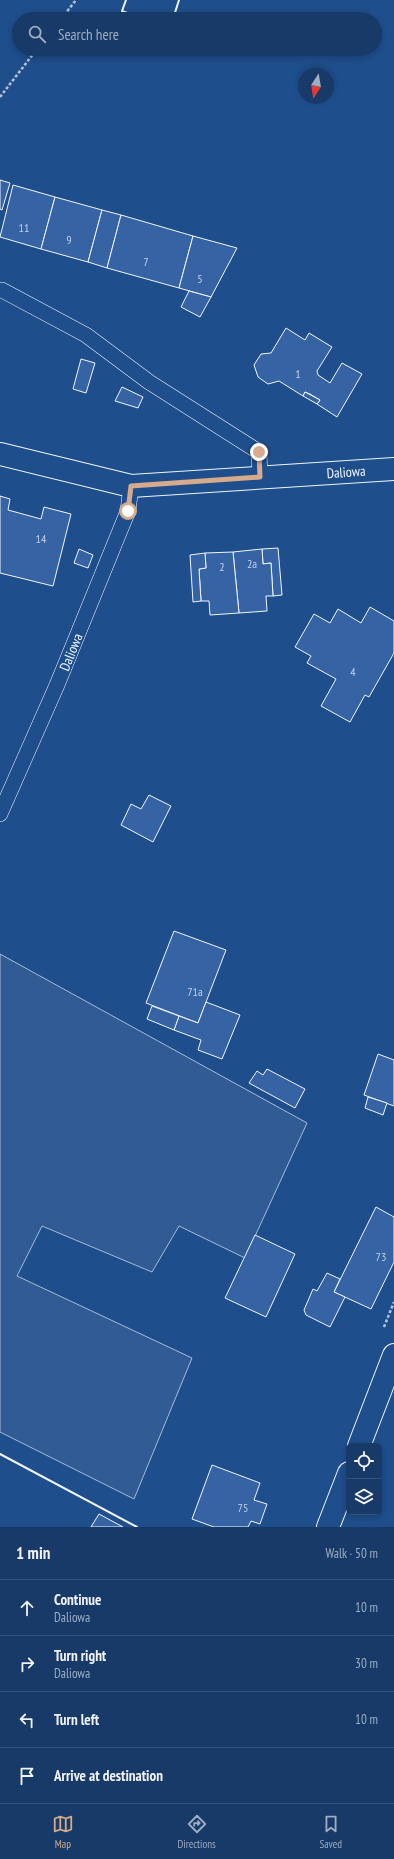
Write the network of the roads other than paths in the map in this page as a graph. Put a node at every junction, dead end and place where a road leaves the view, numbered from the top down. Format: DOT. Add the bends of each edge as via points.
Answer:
graph roads {
  1 [pos="2,290"];
  2 [pos="0,454"];
  3 [pos="392,467"];
  4 [pos="260,477"];
  5 [pos="131,486"];
  6 [pos="0,814"];
  7 [pos="394,1355"];
  8 [pos="360,1443"];
  9 [pos="347,1479"];
  10 [pos="328,1527"];
  1 -- 4 [label="lane" via="86,335 149,382 259,452"];
  2 -- 5 [label="street, Daliowa"];
  3 -- 4 [label="street, Daliowa"];
  4 -- 5 [label="street, Daliowa"];
  5 -- 6 [label="lane, Daliowa" via="128,511 58,685"];
  7 -- 8 [label="street"];
  9 -- 10 [label="street"];
}
